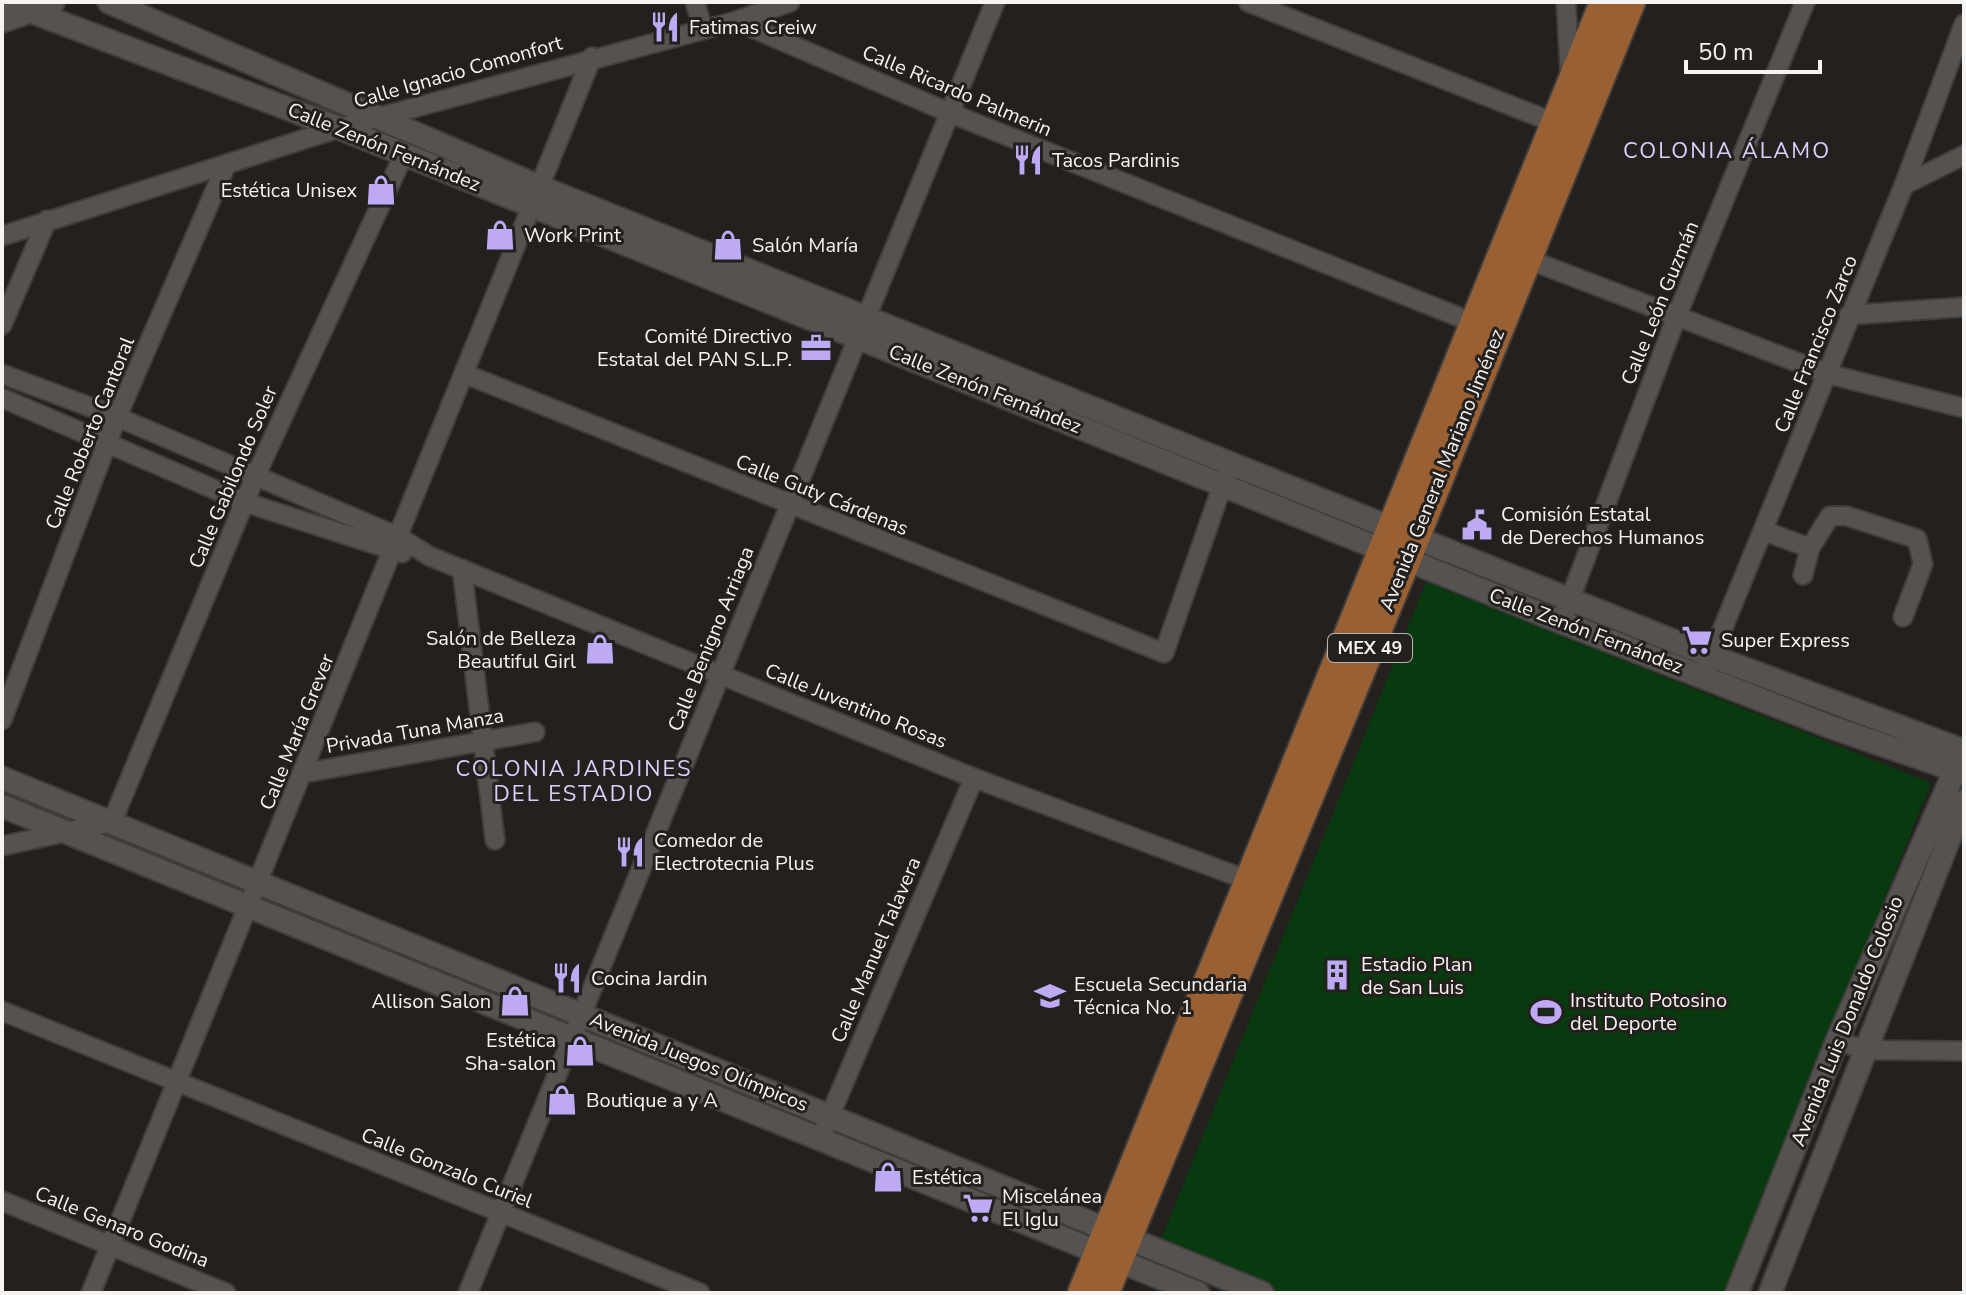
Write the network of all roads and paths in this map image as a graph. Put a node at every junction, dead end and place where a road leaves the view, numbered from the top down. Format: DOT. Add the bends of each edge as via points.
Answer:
graph roads {
  1 [pos="109,2"];
  2 [pos="695,2"];
  3 [pos="790,2"];
  4 [pos="995,2"];
  5 [pos="1248,2"];
  6 [pos="1566,2"];
  7 [pos="1604,2"];
  8 [pos="1631,2"];
  9 [pos="1805,2"];
  10 [pos="29,5"];
  11 [pos="2,19"];
  12 [pos="736,21"];
  13 [pos="1964,24"];
  14 [pos="703,30"];
  15 [pos="592,57"];
  16 [pos="1571,85"];
  17 [pos="950,113"];
  18 [pos="385,118"];
  19 [pos="1555,123"];
  20 [pos="339,128"];
  21 [pos="404,154"];
  22 [pos="1964,155"];
  23 [pos="226,165"];
  24 [pos="1904,185"];
  25 [pos="536,197"];
  26 [pos="47,220"];
  27 [pos="2,236"];
  28 [pos="1527,259"];
  29 [pos="1960,305"];
  30 [pos="1849,315"];
  31 [pos="1676,318"];
  32 [pos="1474,323"];
  33 [pos="2,325"];
  34 [pos="862,327"];
  35 [pos="2,374"];
  36 [pos="465,374"];
  37 [pos="1828,374"];
  38 [pos="2,398"];
  39 [pos="1964,408"];
  40 [pos="117,417"];
  41 [pos="107,442"];
  42 [pos="1229,463"];
  43 [pos="255,477"];
  44 [pos="1223,487"];
  45 [pos="244,502"];
  46 [pos="789,506"];
  47 [pos="1764,531"];
  48 [pos="396,544"];
  49 [pos="1399,544"];
  50 [pos="1810,548"];
  51 [pos="462,569"];
  52 [pos="1803,575"];
  53 [pos="1570,599"];
  54 [pos="1903,617"];
  55 [pos="1561,622"];
  56 [pos="1707,667"];
  57 [pos="720,675"];
  58 [pos="2,720"];
  59 [pos="535,732"];
  60 [pos="483,742"];
  61 [pos="1964,752"];
  62 [pos="304,773"];
  63 [pos="1958,773"];
  64 [pos="2,778"];
  65 [pos="974,778"];
  66 [pos="1964,801"];
  67 [pos="2,806"];
  68 [pos="112,822"];
  69 [pos="65,831"];
  70 [pos="495,840"];
  71 [pos="2,846"];
  72 [pos="260,882"];
  73 [pos="1259,885"];
  74 [pos="250,906"];
  75 [pos="2,1011"];
  76 [pos="582,1014"];
  77 [pos="572,1038"];
  78 [pos="1837,1041"];
  79 [pos="1867,1050"];
  80 [pos="1964,1051"];
  81 [pos="178,1083"];
  82 [pos="829,1116"];
  83 [pos="820,1139"];
  84 [pos="2,1201"];
  85 [pos="501,1213"];
  86 [pos="1759,1239"];
  87 [pos="1113,1245"];
  88 [pos="111,1246"];
  89 [pos="1787,1250"];
  90 [pos="91,1293"];
  91 [pos="226,1293"];
  92 [pos="468,1293"];
  93 [pos="700,1293"];
  94 [pos="1082,1293"];
  95 [pos="1105,1293"];
  96 [pos="1198,1293"];
  97 [pos="1262,1293"];
  98 [pos="1737,1293"];
  99 [pos="1770,1293"];
  1 -- 18 [label="street, Calle Zenón Fernández"];
  2 -- 14 [label="street"];
  3 -- 12 [label="street, Calle Ignacio Comonfort"];
  4 -- 17 [label="street, Calle Benigno Arriaga"];
  5 -- 19 [label="street"];
  6 -- 16 [label="street"];
  7 -- 16 [label="main road, Avenida General Mariano Jiménez / MEX 49"];
  8 -- 28 [label="main road, Avenida General Mariano Jiménez / MEX 49"];
  9 -- 31 [label="street, Calle León Guzmán"];
  10 -- 11 [label="main road"];
  10 -- 20 [label="street, Calle Zenón Fernández"];
  12 -- 14 [label="street, Calle Ignacio Comonfort"];
  12 -- 17 [label="street, Calle Ricardo Palmerin"];
  13 -- 24 [label="street, Calle Francisco Zarco"];
  14 -- 15 [label="street, Calle Ignacio Comonfort"];
  15 -- 18 [label="street, Calle Ignacio Comonfort"];
  15 -- 25 [label="street, Calle María Grever"];
  16 -- 19 [label="main road, Avenida General Mariano Jiménez / MEX 49"];
  17 -- 32 [label="street, Calle Ricardo Palmerin"];
  17 -- 34 [label="street, Calle Benigno Arriaga"];
  18 -- 20 [label="street, Calle Ignacio Comonfort"];
  18 -- 25 [label="street, Calle Zenón Fernández"];
  19 -- 32 [label="main road, Avenida General Mariano Jiménez / MEX 49"];
  20 -- 21 [label="street, Calle Zenón Fernández"];
  20 -- 23 [label="street, Calle Ignacio Comonfort"];
  21 -- 25 [label="street, Calle Zenón Fernández"];
  21 -- 43 [label="street, Calle Gabilondo Soler"];
  22 -- 24 [label="street"];
  23 -- 26 [label="street, Calle Ignacio Comonfort"];
  23 -- 40 [label="street, Calle Roberto Cantoral"];
  24 -- 30 [label="street, Calle Francisco Zarco"];
  25 -- 34 [label="street, Calle Zenón Fernández"];
  25 -- 36 [label="street, Calle María Grever"];
  26 -- 27 [label="street, Calle Ignacio Comonfort"];
  26 -- 33 [label="street"];
  28 -- 31 [label="street"];
  28 -- 49 [label="main road, Avenida General Mariano Jiménez / MEX 49"];
  29 -- 30 [label="street"];
  30 -- 37 [label="street, Calle Francisco Zarco"];
  31 -- 37 [label="street"];
  31 -- 53 [label="street, Calle León Guzmán"];
  32 -- 49 [label="main road, Avenida General Mariano Jiménez / MEX 49"];
  34 -- 42 [label="street, Calle Zenón Fernández"];
  34 -- 44 [label="street, Calle Zenón Fernández"];
  34 -- 46 [label="street, Calle Benigno Arriaga"];
  35 -- 40 [label="street, Calle Juventino Rosas"];
  36 -- 46 [label="street, Calle Guty Cárdenas"];
  36 -- 48 [label="street, Calle María Grever"];
  37 -- 39 [label="street"];
  37 -- 47 [label="street, Calle Francisco Zarco"];
  38 -- 41 [label="street, Calle Juventino Rosas"];
  40 -- 41 [label="street, Calle Roberto Cantoral"];
  40 -- 43 [label="street, Calle Juventino Rosas"];
  41 -- 45 [label="street, Calle Juventino Rosas"];
  41 -- 58 [label="street, Calle Roberto Cantoral"];
  42 -- 44 [label="street"];
  42 -- 49 [label="street, Calle Zenón Fernández"];
  43 -- 45 [label="street, Calle Gabilondo Soler"];
  43 -- 48 [label="street, Calle Juventino Rosas"];
  44 -- 46 [label="street, Calle Guty Cárdenas" via="1164,653"];
  44 -- 49 [label="street, Calle Zenón Fernández"];
  45 -- 48 [label="street, Calle Juventino Rosas"];
  45 -- 68 [label="street, Calle Gabilondo Soler"];
  46 -- 57 [label="street, Calle Benigno Arriaga"];
  47 -- 50 [label="street"];
  47 -- 56 [label="street, Calle Francisco Zarco"];
  48 -- 51 [label="street, Calle Juventino Rosas"];
  48 -- 62 [label="street, Calle María Grever"];
  49 -- 53 [label="street, Calle Zenón Fernández"];
  49 -- 55 [label="street, Calle Zenón Fernández"];
  49 -- 73 [label="main road, Avenida General Mariano Jiménez / MEX 49"];
  50 -- 52 [label="street"];
  50 -- 54 [label="street" via="1830,516 1847,516 1917,539 1923,564"];
  51 -- 57 [label="street, Calle Juventino Rosas"];
  51 -- 60 [label="street"];
  53 -- 55 [label="street, Calle León Guzmán"];
  53 -- 56 [label="street, Calle Zenón Fernández"];
  55 -- 56 [label="street, Calle Zenón Fernández"];
  56 -- 61 [label="street, Calle Zenón Fernández"];
  56 -- 63 [label="street, Calle Zenón Fernández"];
  57 -- 65 [label="street, Calle Juventino Rosas"];
  57 -- 76 [label="street, Calle Benigno Arriaga"];
  59 -- 60 [label="street, Privada Tuna Manza"];
  60 -- 62 [label="street, Privada Tuna Manza"];
  60 -- 70 [label="street"];
  61 -- 63 [label="street, Avenida Luis Donaldo Colosio"];
  62 -- 72 [label="street, Calle María Grever"];
  63 -- 78 [label="street, Avenida Luis Donaldo Colosio"];
  64 -- 68 [label="street, Avenida Juegos Olímpicos"];
  65 -- 73 [label="street, Calle Juventino Rosas"];
  65 -- 82 [label="street, Calle Manuel Talavera"];
  66 -- 79 [label="street, Avenida Luis Donaldo Colosio"];
  67 -- 69 [label="street, Avenida Juegos Olímpicos"];
  68 -- 69 [label="street"];
  68 -- 72 [label="street, Avenida Juegos Olímpicos"];
  69 -- 71 [label="street"];
  69 -- 74 [label="street, Avenida Juegos Olímpicos"];
  72 -- 74 [label="street, Calle María Grever"];
  72 -- 76 [label="street, Avenida Juegos Olímpicos"];
  73 -- 87 [label="main road, Avenida General Mariano Jiménez / MEX 49"];
  74 -- 77 [label="street, Avenida Juegos Olímpicos"];
  74 -- 81 [label="street, Calle María Grever"];
  75 -- 81 [label="street, Calle Gonzalo Curiel"];
  76 -- 77 [label="street, Calle Benigno Arriaga"];
  76 -- 82 [label="street, Avenida Juegos Olímpicos"];
  77 -- 83 [label="street, Avenida Juegos Olímpicos"];
  77 -- 85 [label="street, Calle Benigno Arriaga"];
  78 -- 79 [label="street"];
  78 -- 86 [label="street, Avenida Luis Donaldo Colosio"];
  79 -- 80 [label="street"];
  79 -- 89 [label="street, Avenida Luis Donaldo Colosio"];
  81 -- 85 [label="street, Calle Gonzalo Curiel"];
  81 -- 88 [label="street, Calle María Grever"];
  82 -- 83 [label="street, Calle Manuel Talavera"];
  82 -- 87 [label="street, Avenida Juegos Olímpicos"];
  83 -- 87 [label="street, Avenida Juegos Olímpicos"];
  84 -- 88 [label="street, Calle Genaro Godina"];
  85 -- 92 [label="street, Calle Benigno Arriaga"];
  85 -- 93 [label="street, Calle Gonzalo Curiel"];
  86 -- 89 [label="street"];
  86 -- 98 [label="street, Avenida Luis Donaldo Colosio"];
  87 -- 94 [label="main road, Avenida General Mariano Jiménez / MEX 49"];
  87 -- 95 [label="main road, Avenida General Mariano Jiménez / MEX 49"];
  87 -- 96 [label="street, Avenida Juegos Olímpicos"];
  87 -- 97 [label="street, Avenida Juegos Olímpicos"];
  88 -- 90 [label="street, Calle María Grever"];
  88 -- 91 [label="street, Calle Genaro Godina"];
  89 -- 99 [label="street, Avenida Luis Donaldo Colosio"];
}
